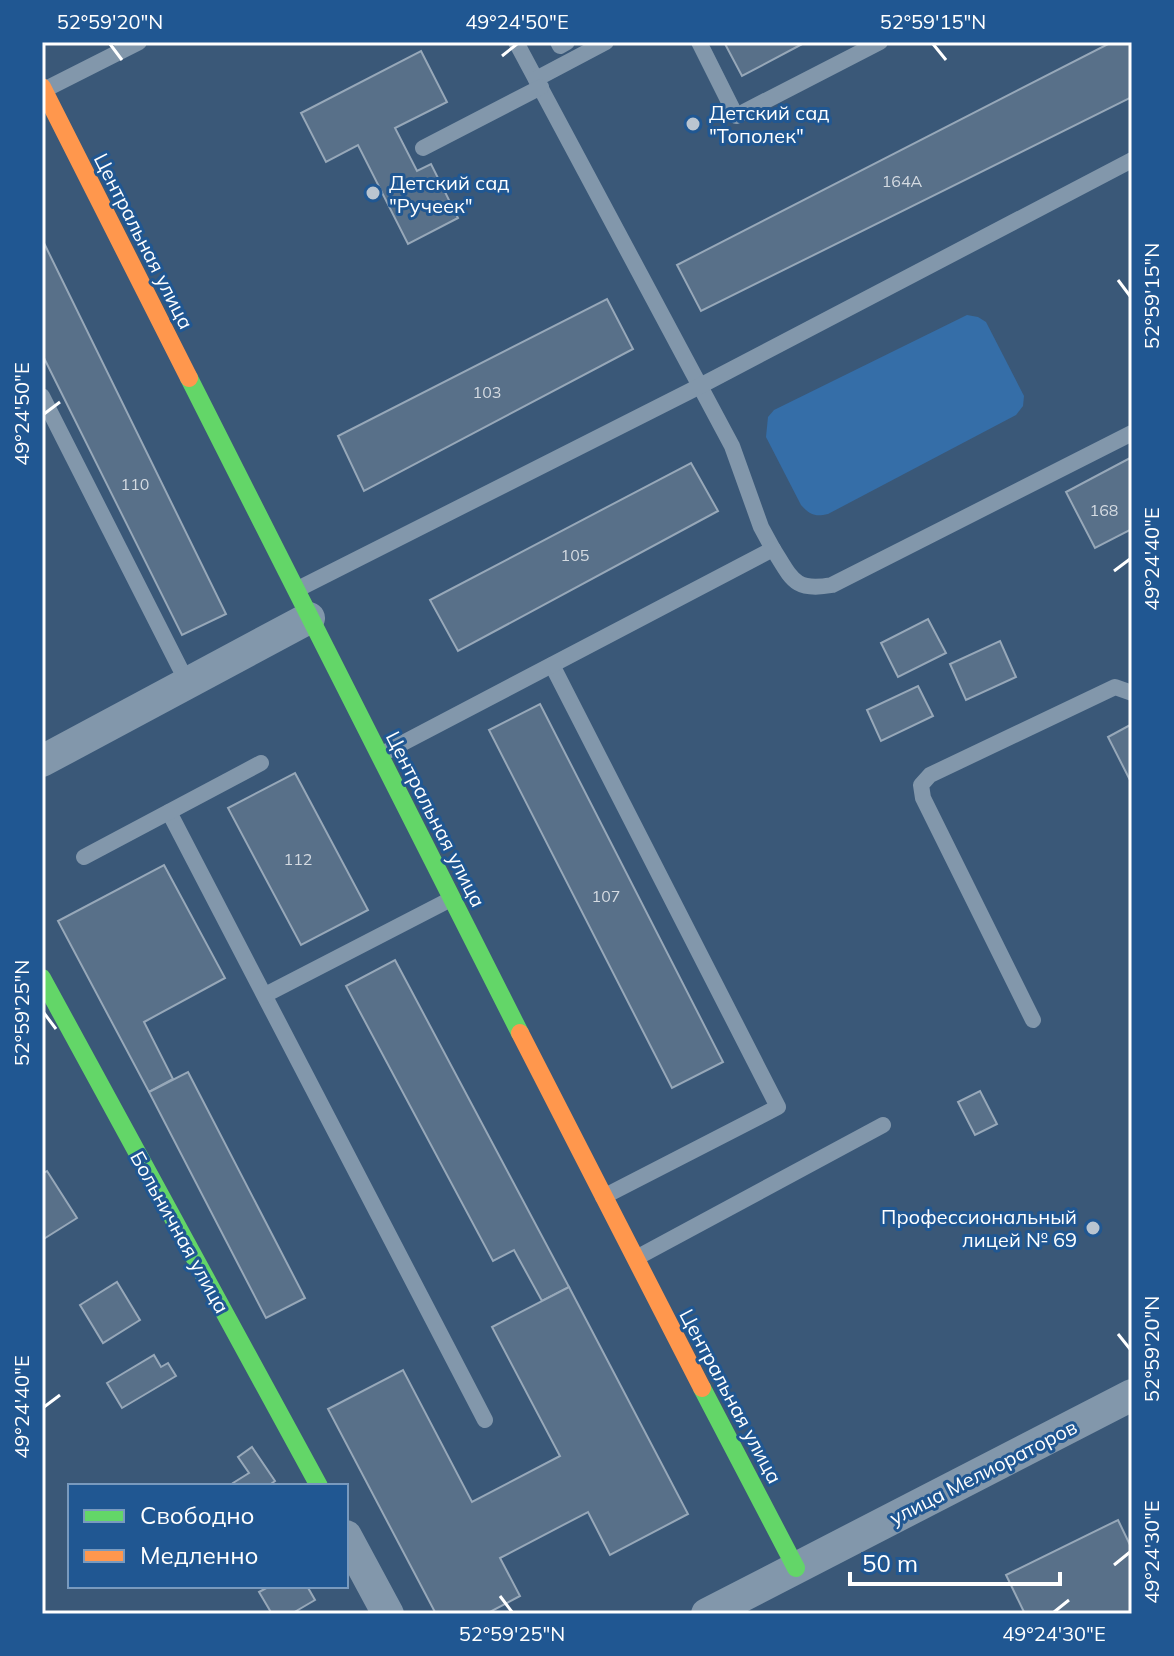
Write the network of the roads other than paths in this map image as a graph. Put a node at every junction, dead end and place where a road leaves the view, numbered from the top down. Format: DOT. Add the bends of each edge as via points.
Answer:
graph roads {
  1 [pos="139,42"];
  2 [pos="516,42"];
  3 [pos="558,42"];
  4 [pos="567,42"];
  5 [pos="606,42"];
  6 [pos="699,42"];
  7 [pos="880,42"];
  8 [pos="538,83"];
  9 [pos="43,88"];
  10 [pos="423,148"];
  11 [pos="1132,160"];
  12 [pos="700,386"];
  13 [pos="42,396"];
  14 [pos="1132,433"];
  15 [pos="773,549"];
  16 [pos="303,604"];
  17 [pos="552,665"];
  18 [pos="187,682"];
  19 [pos="1132,693"];
  20 [pos="380,755"];
  21 [pos="42,761"];
  22 [pos="261,763"];
  23 [pos="169,812"];
  24 [pos="84,857"];
  25 [pos="452,898"];
  26 [pos="42,978"];
  27 [pos="265,995"];
  28 [pos="1033,1020"];
  29 [pos="883,1125"];
  30 [pos="602,1198"];
  31 [pos="635,1259"];
  32 [pos="1132,1395"];
  33 [pos="485,1420"];
  34 [pos="318,1484"];
  35 [pos="348,1540"];
  36 [pos="796,1568"];
  37 [pos="388,1614"];
  38 [pos="707,1614"];
  1 -- 9 [label="lane"];
  2 -- 8 [label="lane"];
  3 -- 4 [label="lane"];
  5 -- 8 [label="lane"];
  6 -- 7 [label="lane" via="736,116"];
  8 -- 10 [label="lane"];
  8 -- 12 [label="lane"];
  9 -- 16 [label="street, Центральная улица"];
  11 -- 12 [label="lane"];
  12 -- 15 [label="lane" via="732,446"];
  12 -- 16 [label="lane"];
  13 -- 18 [label="lane"];
  14 -- 15 [label="lane" via="832,585 811,589 793,580"];
  15 -- 17 [label="lane"];
  16 -- 18 [label="street"];
  16 -- 20 [label="street, Центральная улица"];
  17 -- 20 [label="lane"];
  17 -- 30 [label="lane" via="778,1107"];
  18 -- 21 [label="street"];
  19 -- 28 [label="lane" via="1115,687 930,775 921,785"];
  20 -- 25 [label="street, Центральная улица"];
  22 -- 23 [label="lane"];
  23 -- 24 [label="lane"];
  23 -- 27 [label="lane"];
  25 -- 27 [label="lane"];
  25 -- 30 [label="street, Центральная улица"];
  26 -- 34 [label="street, Больничная улица"];
  27 -- 33 [label="lane"];
  29 -- 31 [label="lane"];
  30 -- 31 [label="street, Центральная улица"];
  31 -- 36 [label="street, Центральная улица"];
  32 -- 36 [label="street, улица Мелиораторов"];
  35 -- 37 [label="street"];
  36 -- 38 [label="street, улица Мелиораторов"];
}
